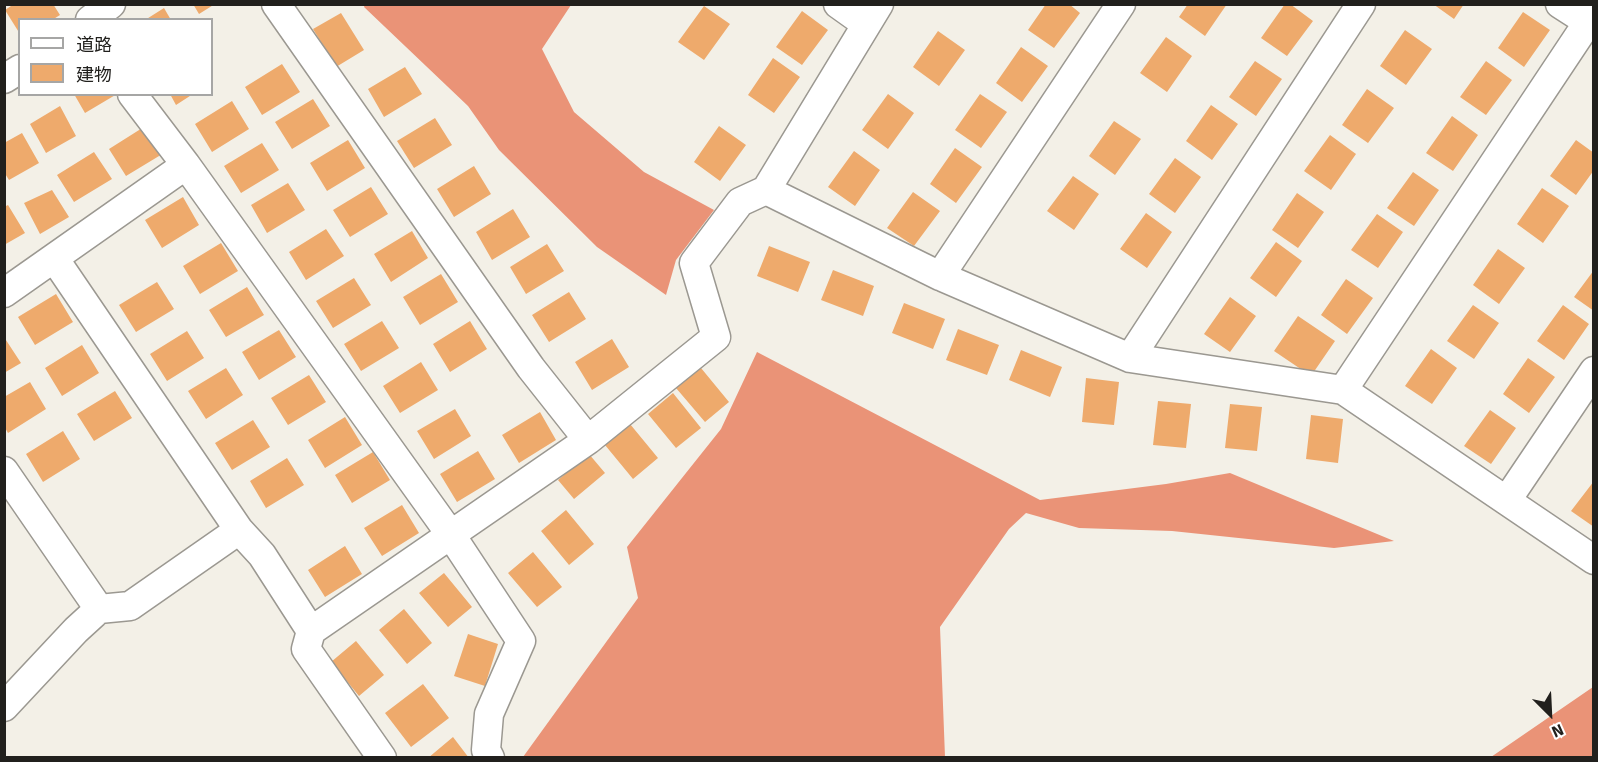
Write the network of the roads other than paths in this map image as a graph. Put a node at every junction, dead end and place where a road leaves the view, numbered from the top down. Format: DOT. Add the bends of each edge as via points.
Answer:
graph roads {
  1 [pos="111,4"];
  2 [pos="276,4"];
  3 [pos="838,4"];
  4 [pos="1121,4"];
  5 [pos="1361,4"];
  6 [pos="1560,4"];
  7 [pos="873,14"];
  8 [pos="93,18"];
  9 [pos="1591,18"];
  10 [pos="18,70"];
  11 [pos="4,79"];
  12 [pos="134,96"];
  13 [pos="186,165"];
  14 [pos="766,190"];
  15 [pos="54,258"];
  16 [pos="940,276"];
  17 [pos="4,292"];
  18 [pos="1130,358"];
  19 [pos="1593,371"];
  20 [pos="1343,390"];
  21 [pos="588,440"];
  22 [pos="4,471"];
  23 [pos="1507,500"];
  24 [pos="239,530"];
  25 [pos="451,536"];
  26 [pos="1593,560"];
  27 [pos="99,609"];
  28 [pos="311,631"];
  29 [pos="4,707"];
  30 [pos="382,758"];
  31 [pos="490,758"];
  1 -- 8 [label="street"];
  2 -- 21 [label="street" via="531,368"];
  3 -- 7 [label="street"];
  4 -- 16 [label="street"];
  5 -- 18 [label="street"];
  6 -- 9 [label="street"];
  7 -- 14 [label="street"];
  9 -- 20 [label="street"];
  10 -- 11 [label="street"];
  12 -- 13 [label="street"];
  13 -- 15 [label="street"];
  13 -- 25 [label="street"];
  14 -- 16 [label="street"];
  14 -- 21 [label="street" via="740,202 694,263 716,337"];
  15 -- 17 [label="street"];
  15 -- 24 [label="street"];
  16 -- 18 [label="street"];
  18 -- 20 [label="street"];
  19 -- 23 [label="street"];
  20 -- 23 [label="street"];
  21 -- 25 [label="street"];
  22 -- 27 [label="street"];
  23 -- 26 [label="street"];
  24 -- 27 [label="street" via="130,606"];
  24 -- 28 [label="street" via="262,555"];
  25 -- 28 [label="street"];
  25 -- 31 [label="street" via="521,641 489,714 486,750"];
  27 -- 29 [label="street"];
  28 -- 30 [label="street" via="306,649"];
}
